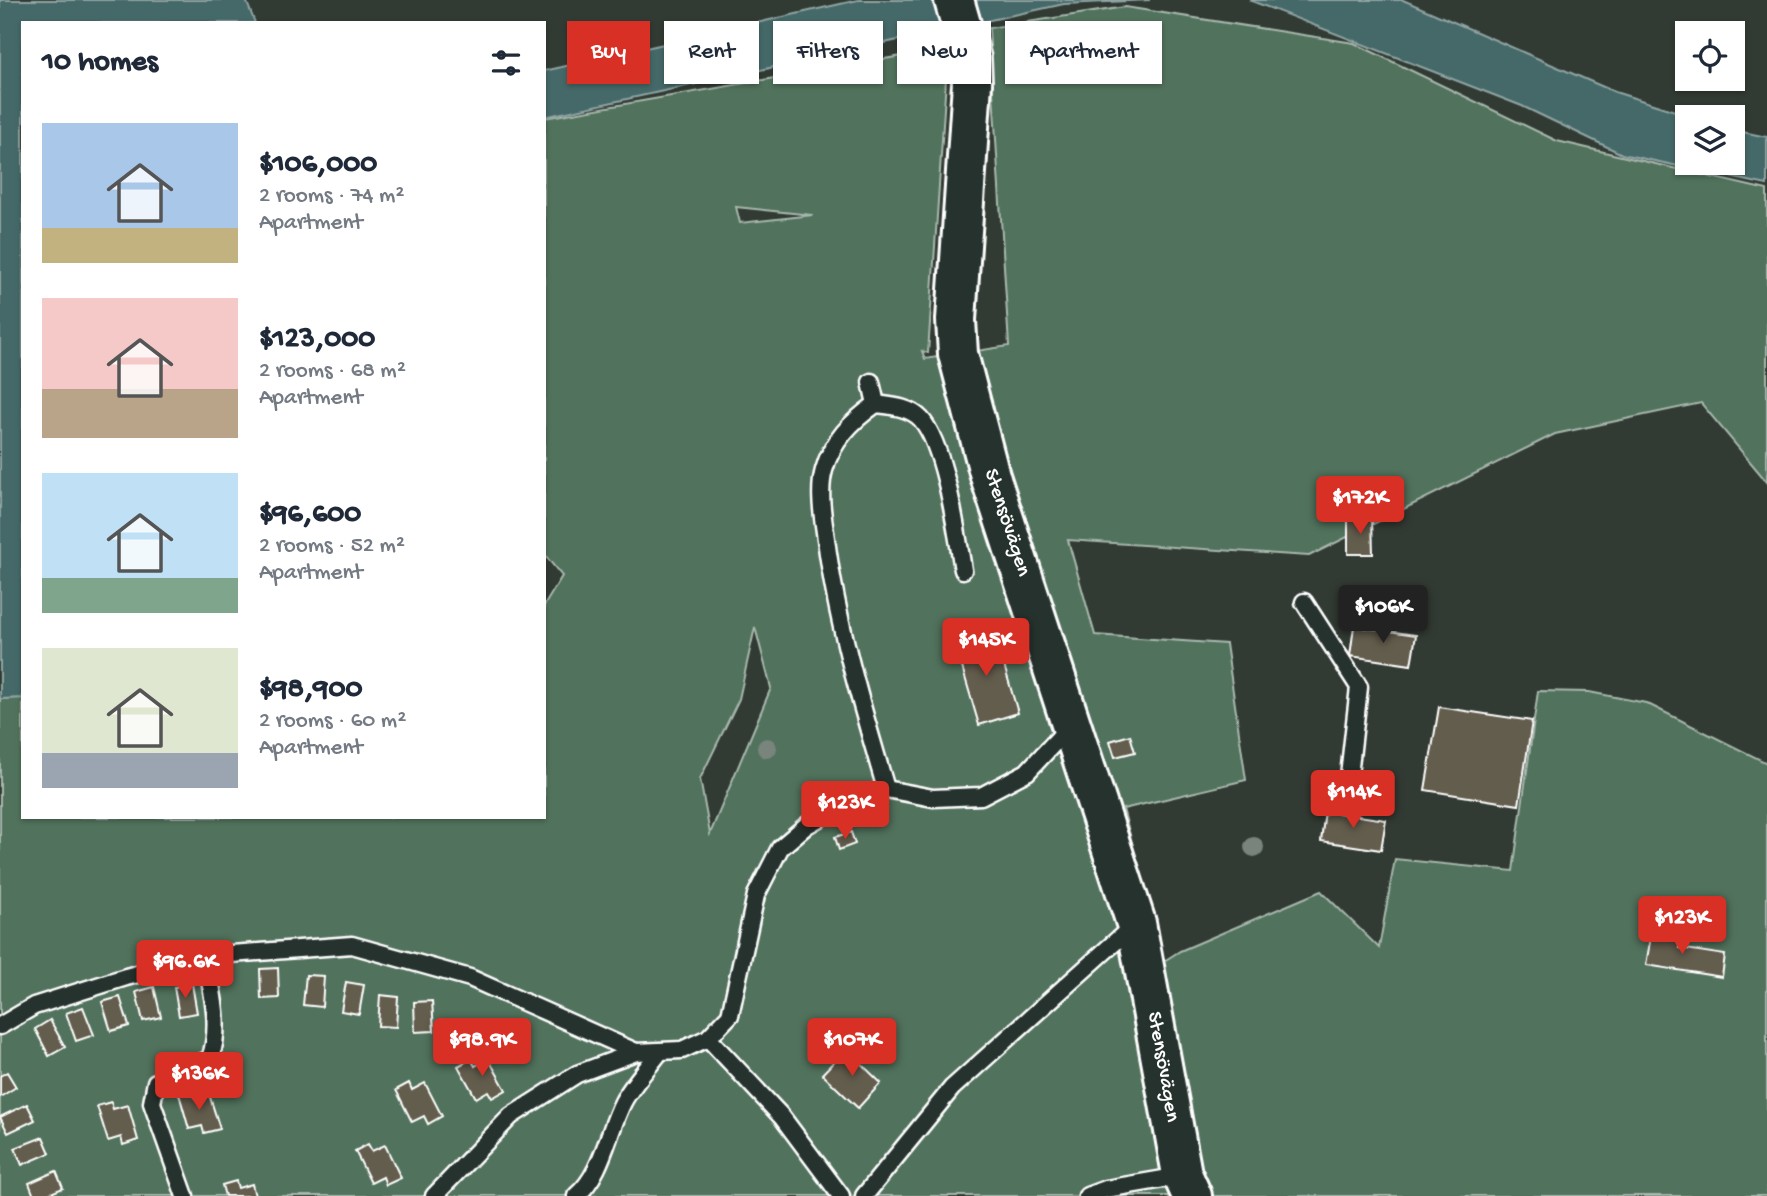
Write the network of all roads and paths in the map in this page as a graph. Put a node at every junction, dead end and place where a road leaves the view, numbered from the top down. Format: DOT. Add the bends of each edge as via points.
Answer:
graph roads {
  1 [pos="954,0"];
  2 [pos="872,382"];
  3 [pos="876,404"];
  4 [pos="963,570"];
  5 [pos="1304,602"];
  6 [pos="1073,724"];
  7 [pos="886,789"];
  8 [pos="1346,802"];
  9 [pos="1136,923"];
  10 [pos="205,956"];
  11 [pos="0,1026"];
  12 [pos="708,1038"];
  13 [pos="636,1052"];
  14 [pos="659,1053"];
  15 [pos="1183,1189"];
  16 [pos="186,1196"];
  17 [pos="434,1196"];
  18 [pos="576,1196"];
  19 [pos="841,1196"];
  20 [pos="864,1196"];
  21 [pos="1087,1196"];
  1 -- 6 [label="street, Stensövägen" via="971,59 958,354 990,476"];
  2 -- 3 [label="lane"];
  3 -- 4 [label="lane" via="899,407 920,417 932,437 953,511"];
  3 -- 7 [label="lane" via="855,419 834,446 824,472 822,512 844,635"];
  5 -- 8 [label="lane" via="1359,687"];
  6 -- 7 [label="lane" via="1027,772 981,796 933,798"];
  6 -- 9 [label="street, Stensövägen"];
  7 -- 12 [label="lane" via="847,802 807,825 780,848 755,895 730,1015"];
  9 -- 15 [label="street, Stensövägen"];
  9 -- 20 [label="lane" via="952,1088"];
  10 -- 11 [label="lane" via="34,1006"];
  10 -- 13 [label="lane" via="352,945 470,978"];
  10 -- 16 [label="lane" via="215,1005 216,1041 210,1059 156,1082 152,1103"];
  12 -- 14 [label="lane" via="682,1050"];
  12 -- 19 [label="lane" via="782,1117"];
  13 -- 14 [label="lane"];
  13 -- 17 [label="lane" via="577,1074 511,1116"];
  14 -- 18 [label="lane" via="625,1098 585,1189"];
  15 -- 21 [label="lane"];
}
